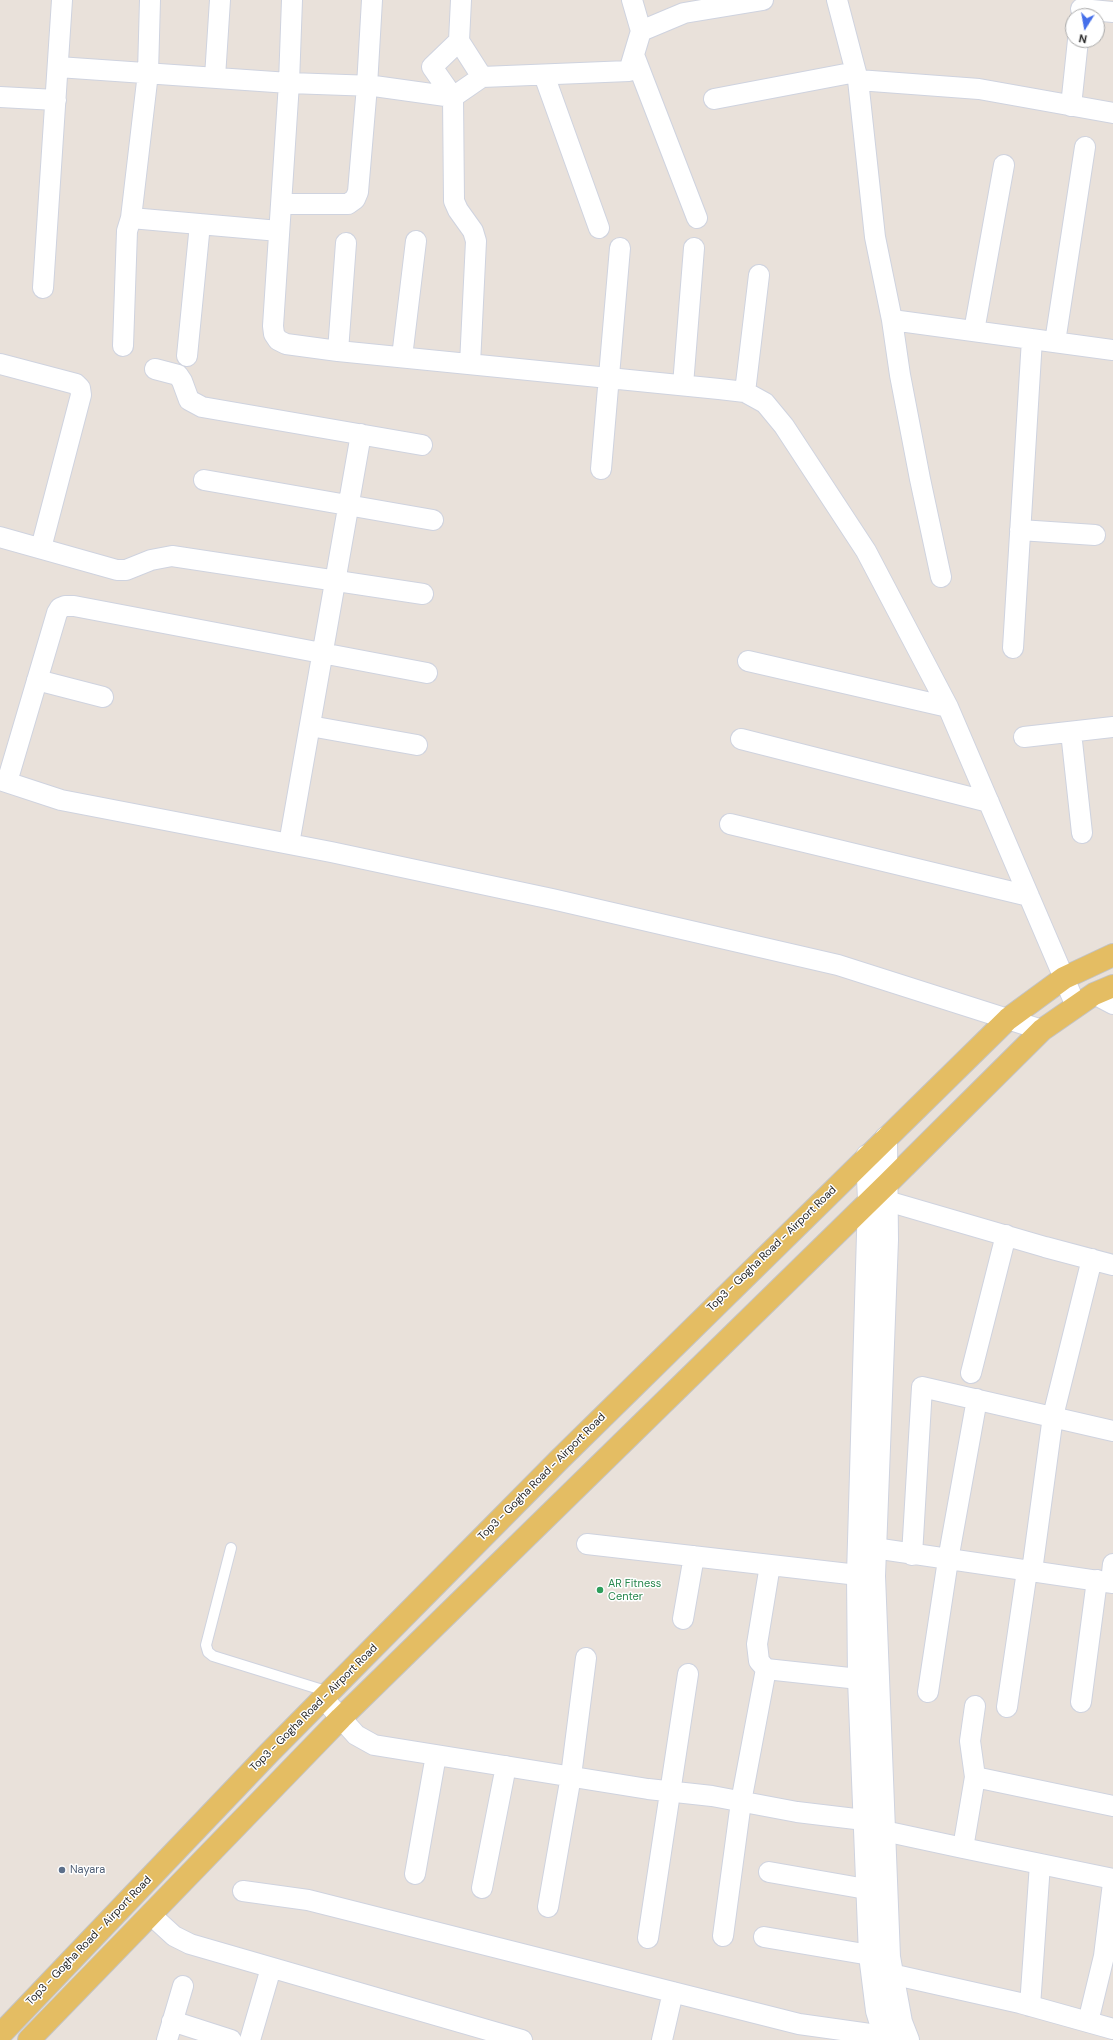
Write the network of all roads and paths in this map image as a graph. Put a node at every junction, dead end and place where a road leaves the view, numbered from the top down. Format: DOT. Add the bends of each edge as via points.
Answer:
graph roads {
  1 [pos="62,0"];
  2 [pos="150,0"];
  3 [pos="220,0"];
  4 [pos="292,0"];
  5 [pos="372,0"];
  6 [pos="461,0"];
  7 [pos="632,0"];
  8 [pos="763,0"];
  9 [pos="838,0"];
  10 [pos="721,3"];
  11 [pos="641,31"];
  12 [pos="459,40"];
  13 [pos="1077,48"];
  14 [pos="634,55"];
  15 [pos="58,67"];
  16 [pos="148,73"];
  17 [pos="544,75"];
  18 [pos="482,76"];
  19 [pos="857,76"];
  20 [pos="215,77"];
  21 [pos="289,83"];
  22 [pos="367,86"];
  23 [pos="453,96"];
  24 [pos="0,97"];
  25 [pos="714,99"];
  26 [pos="56,100"];
  27 [pos="1071,106"];
  28 [pos="1113,113"];
  29 [pos="1085,147"];
  30 [pos="1004,165"];
  31 [pos="280,204"];
  32 [pos="132,218"];
  33 [pos="697,218"];
  34 [pos="200,224"];
  35 [pos="599,228"];
  36 [pos="279,231"];
  37 [pos="416,241"];
  38 [pos="346,243"];
  39 [pos="620,248"];
  40 [pos="694,248"];
  41 [pos="759,275"];
  42 [pos="43,288"];
  43 [pos="892,320"];
  44 [pos="974,331"];
  45 [pos="1032,339"];
  46 [pos="1055,342"];
  47 [pos="123,346"];
  48 [pos="1113,350"];
  49 [pos="338,351"];
  50 [pos="187,356"];
  51 [pos="402,357"];
  52 [pos="0,364"];
  53 [pos="470,364"];
  54 [pos="155,369"];
  55 [pos="609,378"];
  56 [pos="683,385"];
  57 [pos="745,392"];
  58 [pos="361,434"];
  59 [pos="422,445"];
  60 [pos="601,469"];
  61 [pos="204,480"];
  62 [pos="349,505"];
  63 [pos="433,520"];
  64 [pos="1020,530"];
  65 [pos="1095,535"];
  66 [pos="0,537"];
  67 [pos="41,548"];
  68 [pos="941,577"];
  69 [pos="336,580"];
  70 [pos="423,594"];
  71 [pos="1013,648"];
  72 [pos="323,654"];
  73 [pos="748,661"];
  74 [pos="427,673"];
  75 [pos="37,680"];
  76 [pos="103,697"];
  77 [pos="948,707"];
  78 [pos="310,726"];
  79 [pos="1113,727"];
  80 [pos="1071,732"];
  81 [pos="1024,737"];
  82 [pos="741,739"];
  83 [pos="417,745"];
  84 [pos="4,781"];
  85 [pos="989,802"];
  86 [pos="730,824"];
  87 [pos="1082,833"];
  88 [pos="290,844"];
  89 [pos="1029,896"];
  90 [pos="1113,955"];
  91 [pos="1064,978"];
  92 [pos="1107,995"];
  93 [pos="1076,1006"];
  94 [pos="1008,1019"];
  95 [pos="1042,1030"];
  96 [pos="886,1138"];
  97 [pos="867,1156"];
  98 [pos="881,1195"];
  99 [pos="1006,1236"];
  100 [pos="1092,1259"];
  101 [pos="1113,1265"];
  102 [pos="971,1373"];
  103 [pos="977,1399"];
  104 [pos="1053,1416"];
  105 [pos="1113,1431"];
  106 [pos="587,1544"];
  107 [pos="231,1548"];
  108 [pos="874,1548"];
  109 [pos="912,1555"];
  110 [pos="694,1556"];
  111 [pos="948,1560"];
  112 [pos="770,1565"];
  113 [pos="1030,1571"];
  114 [pos="858,1575"];
  115 [pos="1108,1577"];
  116 [pos="683,1619"];
  117 [pos="586,1658"];
  118 [pos="766,1670"];
  119 [pos="688,1674"];
  120 [pos="859,1679"];
  121 [pos="928,1692"];
  122 [pos="326,1695"];
  123 [pos="1081,1702"];
  124 [pos="975,1706"];
  125 [pos="1007,1707"];
  126 [pos="341,1718"];
  127 [pos="436,1755"];
  128 [pos="506,1766"];
  129 [pos="571,1776"];
  130 [pos="975,1777"];
  131 [pos="670,1791"];
  132 [pos="741,1802"];
  133 [pos="1113,1806"];
  134 [pos="864,1820"];
  135 [pos="884,1831"];
  136 [pos="963,1848"];
  137 [pos="1040,1864"];
  138 [pos="769,1872"];
  139 [pos="415,1874"];
  140 [pos="1113,1879"];
  141 [pos="1113,1883"];
  142 [pos="482,1888"];
  143 [pos="866,1889"];
  144 [pos="243,1891"];
  145 [pos="548,1907"];
  146 [pos="150,1914"];
  147 [pos="723,1936"];
  148 [pos="764,1937"];
  149 [pos="648,1938"];
  150 [pos="870,1954"];
  151 [pos="1108,1957"];
  152 [pos="271,1968"];
  153 [pos="891,1974"];
  154 [pos="183,1986"];
  155 [pos="673,1992"];
  156 [pos="1030,2006"];
  157 [pos="1088,2022"];
  158 [pos="1113,2029"];
  159 [pos="170,2031"];
  160 [pos="0,2035"];
  161 [pos="885,2038"];
  162 [pos="29,2040"];
  163 [pos="231,2040"];
  164 [pos="250,2040"];
  165 [pos="522,2040"];
  166 [pos="662,2040"];
  167 [pos="908,2040"];
  1 -- 15 [label="street"];
  2 -- 16 [label="street"];
  3 -- 20 [label="street"];
  4 -- 21 [label="street"];
  5 -- 22 [label="street"];
  6 -- 12 [label="street"];
  7 -- 11 [label="street"];
  8 -- 10 [label="street"];
  9 -- 19 [label="street"];
  10 -- 11 [label="street" via="684,13"];
  11 -- 14 [label="street"];
  12 -- 18 [label="street"];
  12 -- 23 [label="street" via="432,67"];
  13 -- 27 [label="street"];
  14 -- 17 [label="street" via="629,71"];
  14 -- 33 [label="street"];
  15 -- 16 [label="street"];
  15 -- 26 [label="street"];
  16 -- 20 [label="street"];
  16 -- 32 [label="street"];
  17 -- 18 [label="street"];
  17 -- 35 [label="street"];
  18 -- 23 [label="street"];
  19 -- 25 [label="street"];
  19 -- 27 [label="street" via="979,89"];
  19 -- 43 [label="street" via="874,237"];
  20 -- 21 [label="street"];
  21 -- 22 [label="street"];
  21 -- 31 [label="street"];
  22 -- 23 [label="street"];
  22 -- 31 [label="street" via="356,199 348,204"];
  23 -- 53 [label="street" via="454,201 473,231 476,241"];
  24 -- 26 [label="street"];
  26 -- 42 [label="street"];
  27 -- 28 [label="street"];
  29 -- 46 [label="street"];
  30 -- 44 [label="street"];
  31 -- 36 [label="street"];
  32 -- 34 [label="street"];
  32 -- 47 [label="street" via="127,231"];
  34 -- 36 [label="street"];
  34 -- 50 [label="street"];
  36 -- 49 [label="street" via="274,334 278,340 286,344"];
  37 -- 51 [label="street"];
  38 -- 49 [label="street"];
  39 -- 55 [label="street"];
  40 -- 56 [label="street"];
  41 -- 57 [label="street"];
  43 -- 44 [label="street"];
  43 -- 68 [label="street" via="901,382"];
  44 -- 45 [label="street"];
  45 -- 46 [label="street"];
  45 -- 64 [label="street"];
  46 -- 48 [label="street"];
  49 -- 51 [label="street"];
  51 -- 53 [label="street"];
  52 -- 67 [label="street" via="76,384 80,388"];
  53 -- 55 [label="street"];
  54 -- 58 [label="street" via="178,375 189,400 202,407"];
  55 -- 56 [label="street"];
  55 -- 60 [label="street"];
  56 -- 57 [label="street"];
  57 -- 77 [label="street" via="765,402 784,426 866,551"];
  58 -- 59 [label="street"];
  58 -- 62 [label="street"];
  61 -- 62 [label="street"];
  62 -- 63 [label="street"];
  62 -- 69 [label="street"];
  64 -- 65 [label="street"];
  64 -- 71 [label="street"];
  66 -- 67 [label="street"];
  67 -- 69 [label="street" via="117,570 126,570 151,560 172,556"];
  69 -- 70 [label="street"];
  69 -- 72 [label="street"];
  72 -- 74 [label="street"];
  72 -- 75 [label="street" via="65,606 57,613"];
  72 -- 78 [label="street"];
  73 -- 77 [label="street"];
  75 -- 76 [label="street"];
  75 -- 84 [label="street"];
  77 -- 85 [label="street"];
  78 -- 83 [label="street"];
  78 -- 88 [label="street"];
  79 -- 80 [label="street"];
  80 -- 81 [label="street"];
  80 -- 87 [label="street"];
  82 -- 85 [label="street"];
  84 -- 88 [label="street" via="61,800"];
  85 -- 89 [label="street"];
  86 -- 89 [label="street"];
  88 -- 94 [label="street" via="552,899 838,965"];
  89 -- 91 [label="street"];
  90 -- 91 [label="main road, Top3 - Gogha Road - Airport Road"];
  91 -- 93 [label="street"];
  91 -- 94 [label="main road, Top3 - Gogha Road - Airport Road"];
  92 -- 93 [label="main road"];
  93 -- 95 [label="main road"];
  94 -- 95 [label="street"];
  94 -- 96 [label="main road, Top3 - Gogha Road - Airport Road"];
  95 -- 98 [label="main road"];
  96 -- 97 [label="main road, Top3 - Gogha Road - Airport Road"];
  96 -- 98 [label="street"];
  97 -- 98 [label="street"];
  97 -- 122 [label="main road, Top3 - Gogha Road - Airport Road" via="560,1459"];
  98 -- 99 [label="street"];
  98 -- 108 [label="street" via="887,1248"];
  98 -- 114 [label="street"];
  98 -- 126 [label="main road"];
  99 -- 100 [label="street"];
  99 -- 102 [label="street"];
  100 -- 101 [label="street"];
  100 -- 104 [label="street"];
  103 -- 104 [label="street"];
  103 -- 109 [label="street" via="922,1387"];
  103 -- 111 [label="street"];
  104 -- 105 [label="street"];
  104 -- 113 [label="street"];
  106 -- 110 [label="street"];
  107 -- 122 [label="lane" via="206,1646 208,1652 213,1656"];
  108 -- 109 [label="street"];
  108 -- 135 [label="street"];
  109 -- 111 [label="street"];
  110 -- 112 [label="street"];
  110 -- 116 [label="street"];
  111 -- 113 [label="street"];
  111 -- 121 [label="street"];
  112 -- 114 [label="street"];
  112 -- 118 [label="street" via="757,1644 759,1662"];
  113 -- 115 [label="street"];
  113 -- 125 [label="street"];
  114 -- 120 [label="street"];
  115 -- 123 [label="street"];
  117 -- 129 [label="street"];
  118 -- 120 [label="street"];
  118 -- 132 [label="street"];
  119 -- 131 [label="street"];
  120 -- 134 [label="street"];
  122 -- 126 [label="street"];
  122 -- 160 [label="main road, Top3 - Gogha Road - Airport Road"];
  124 -- 130 [label="street" via="970,1741"];
  126 -- 127 [label="street" via="362,1740 374,1745"];
  126 -- 146 [label="main road"];
  127 -- 128 [label="street"];
  127 -- 139 [label="street"];
  128 -- 129 [label="street"];
  128 -- 142 [label="street"];
  129 -- 131 [label="street"];
  129 -- 145 [label="street"];
  130 -- 133 [label="street"];
  130 -- 136 [label="street"];
  131 -- 132 [label="street"];
  131 -- 149 [label="street"];
  132 -- 134 [label="street"];
  132 -- 147 [label="street"];
  134 -- 143 [label="street"];
  135 -- 136 [label="street"];
  135 -- 153 [label="street"];
  136 -- 137 [label="street"];
  137 -- 140 [label="street"];
  137 -- 156 [label="street"];
  138 -- 143 [label="street"];
  141 -- 151 [label="street"];
  143 -- 150 [label="street"];
  144 -- 155 [label="street" via="308,1900"];
  146 -- 152 [label="street" via="174,1936 190,1944"];
  146 -- 162 [label="main road"];
  148 -- 150 [label="street"];
  150 -- 161 [label="street" via="877,2011"];
  151 -- 157 [label="street"];
  152 -- 164 [label="street"];
  152 -- 165 [label="street"];
  153 -- 156 [label="street"];
  153 -- 167 [label="street" via="901,2022"];
  154 -- 159 [label="street"];
  155 -- 161 [label="street" via="799,2024"];
  155 -- 166 [label="street"];
  156 -- 157 [label="street"];
  157 -- 158 [label="street"];
  159 -- 163 [label="street"];
}
